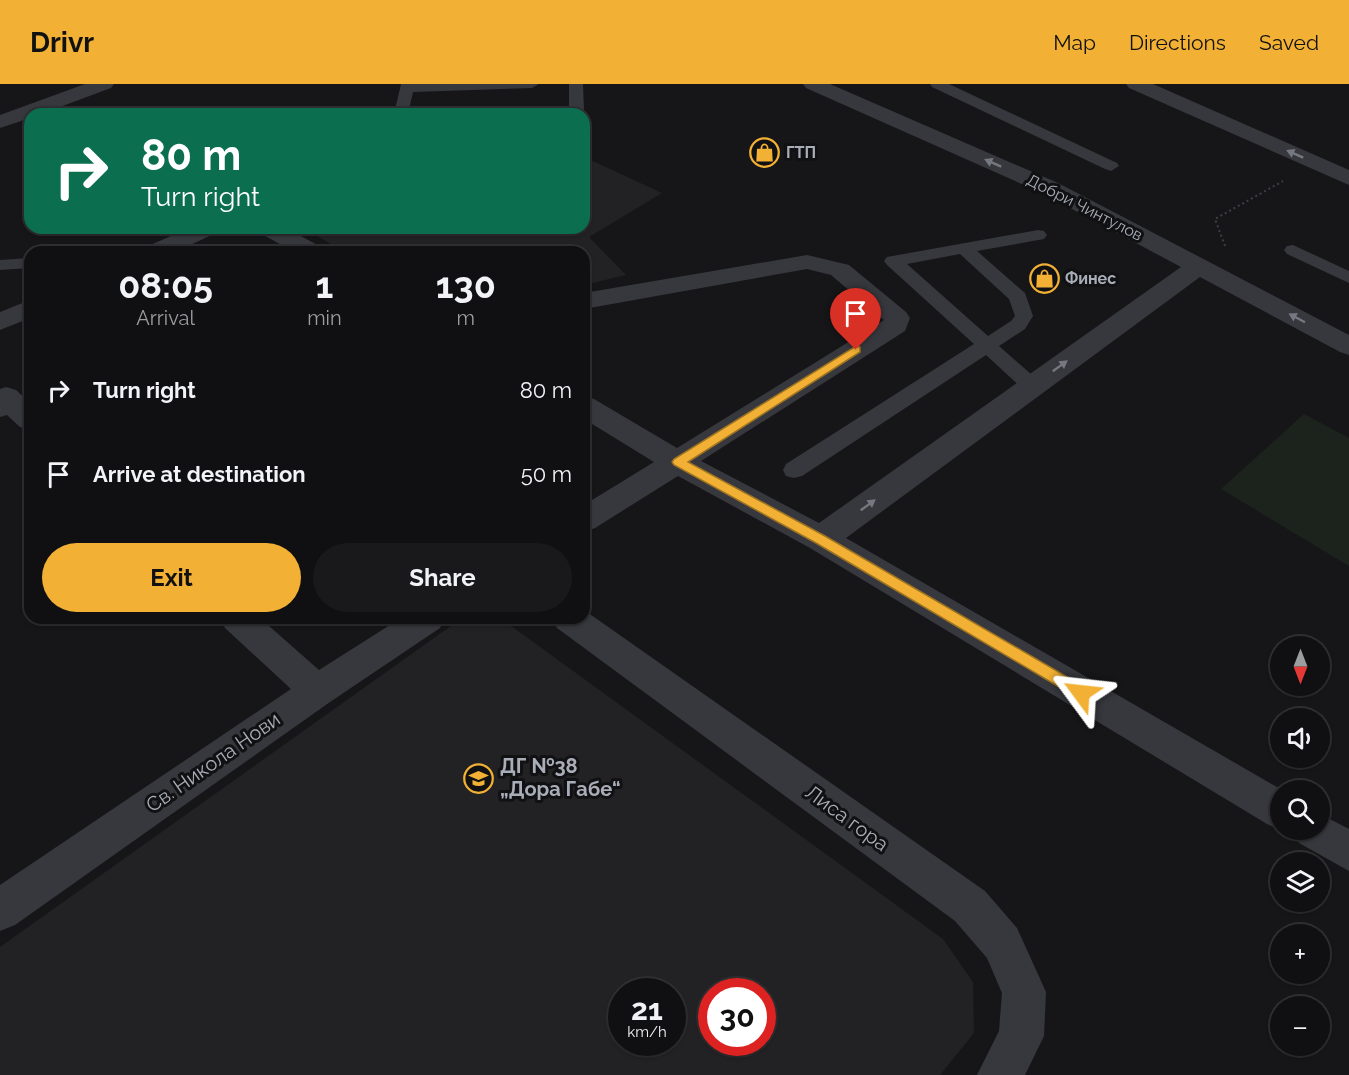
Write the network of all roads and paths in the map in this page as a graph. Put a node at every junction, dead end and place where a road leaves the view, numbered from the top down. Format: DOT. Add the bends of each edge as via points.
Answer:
graph roads {
  1 [pos="47,84"];
  2 [pos="104,84"];
  3 [pos="532,84"];
  4 [pos="576,84"];
  5 [pos="813,84"];
  6 [pos="936,84"];
  7 [pos="1136,84"];
  8 [pos="407,86"];
  9 [pos="75,103"];
  10 [pos="55,108"];
  11 [pos="402,108"];
  12 [pos="577,108"];
  13 [pos="24,116"];
  14 [pos="0,122"];
  15 [pos="1111,165"];
  16 [pos="1337,170"];
  17 [pos="194,234"];
  18 [pos="279,234"];
  19 [pos="1038,235"];
  20 [pos="168,246"];
  21 [pos="301,246"];
  22 [pos="963,249"];
  23 [pos="1293,250"];
  24 [pos="24,263"];
  25 [pos="0,265"];
  26 [pos="1199,266"];
  27 [pos="1349,278"];
  28 [pos="590,300"];
  29 [pos="24,311"];
  30 [pos="0,322"];
  31 [pos="987,344"];
  32 [pos="1349,346"];
  33 [pos="1032,386"];
  34 [pos="9,399"];
  35 [pos="590,410"];
  36 [pos="24,414"];
  37 [pos="678,462"];
  38 [pos="794,470"];
  39 [pos="590,516"];
  40 [pos="821,539"];
  41 [pos="244,624"];
  42 [pos="419,624"];
  43 [pos="577,624"];
  44 [pos="317,691"];
  45 [pos="1270,804"];
  46 [pos="1330,840"];
  47 [pos="1349,851"];
  48 [pos="0,910"];
  49 [pos="1000,1075"];
  1 -- 9 [label="street"];
  2 -- 9 [label="street"];
  3 -- 8 [label="lane"];
  4 -- 12 [label="lane"];
  26 -- 5 [label="street, Добри Чинтулов, one-way" via="1050,188"];
  6 -- 15 [label="lane"];
  16 -- 7 [label="street, one-way"];
  8 -- 11 [label="lane"];
  9 -- 10 [label="street"];
  13 -- 14 [label="street"];
  16 -- 26 [label="path" via="1215,219 1225,246"];
  17 -- 20 [label="street"];
  18 -- 21 [label="street"];
  19 -- 22 [label="lane"];
  22 -- 31 [label="lane" via="1018,297 1023,306 1024,316 1018,326"];
  22 -- 31 [label="lane" via="893,261"];
  23 -- 27 [label="lane"];
  24 -- 25 [label="lane"];
  32 -- 26 [label="street, Добри Чинтулов, one-way"];
  33 -- 26 [label="street, one-way"];
  28 -- 37 [label="street" via="807,262 840,270 897,318 896,325"];
  29 -- 30 [label="street"];
  31 -- 33 [label="lane"];
  31 -- 38 [label="lane"];
  40 -- 33 [label="street, one-way"];
  34 -- 36 [label="street"];
  35 -- 37 [label="street"];
  37 -- 39 [label="street"];
  37 -- 40 [label="street"];
  40 -- 45 [label="street"];
  41 -- 44 [label="street"];
  42 -- 44 [label="street, Св. Никола Нови"];
  43 -- 49 [label="street, Лиса гора" via="969,906 1002,943 1024,992 1021,1036"];
  44 -- 48 [label="street, Св. Никола Нови"];
  46 -- 47 [label="street"];
}
